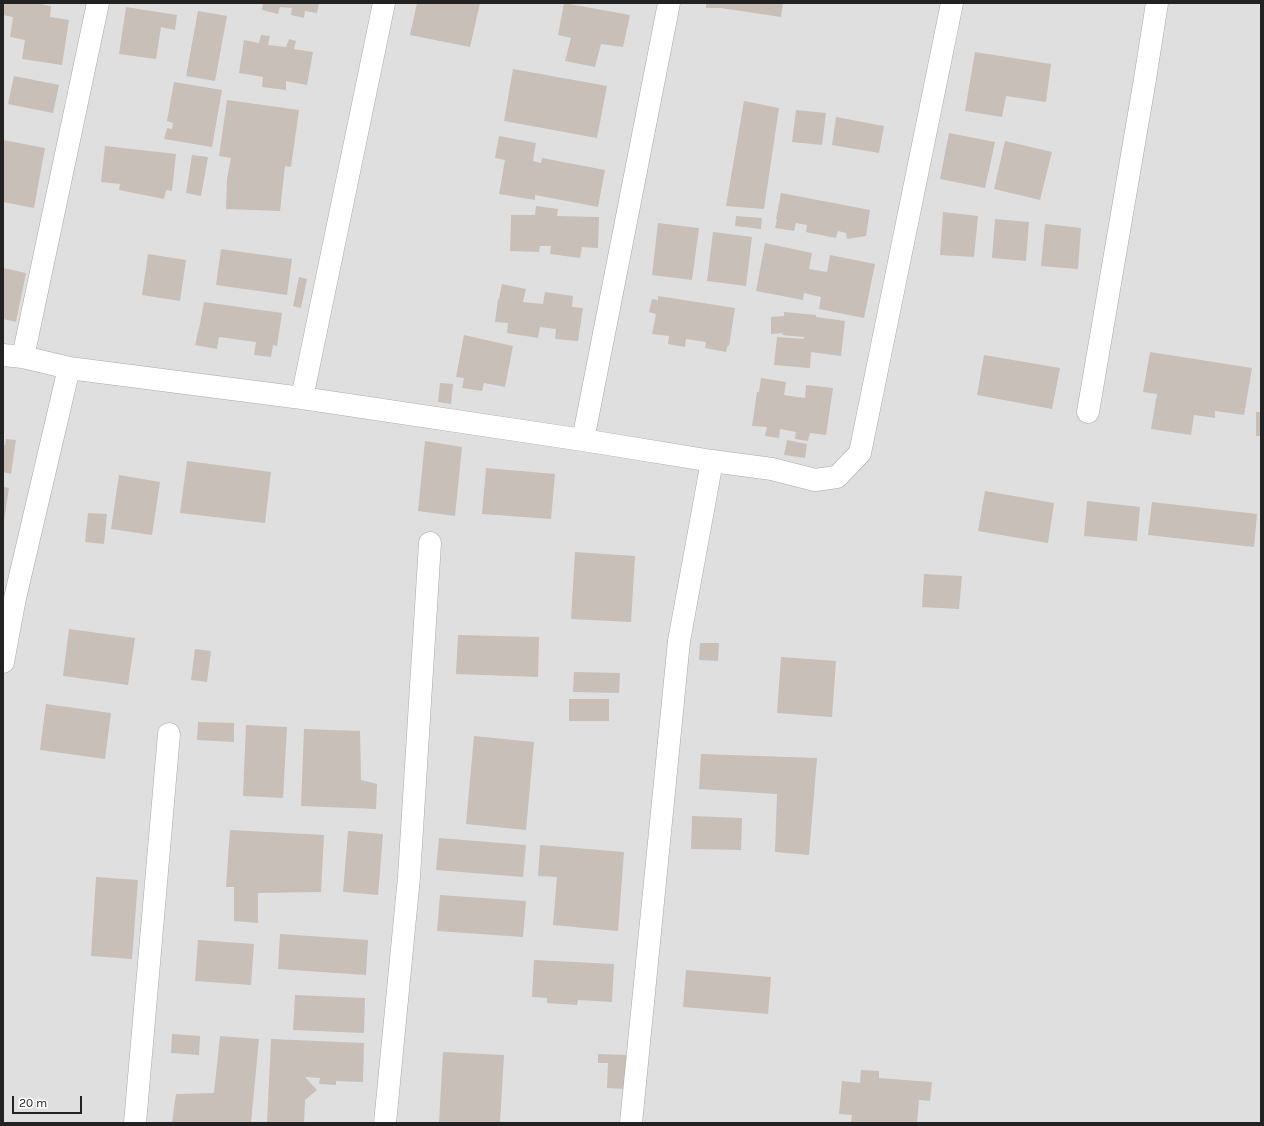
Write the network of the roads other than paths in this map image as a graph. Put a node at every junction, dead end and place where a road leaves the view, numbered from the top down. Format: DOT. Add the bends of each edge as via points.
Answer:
graph roads {
  1 [pos="98,3"];
  2 [pos="384,3"];
  3 [pos="669,3"];
  4 [pos="952,3"];
  5 [pos="1157,3"];
  6 [pos="13,356"];
  7 [pos="69,368"];
  8 [pos="302,398"];
  9 [pos="1088,412"];
  10 [pos="582,440"];
  11 [pos="712,461"];
  12 [pos="430,543"];
  13 [pos="3,662"];
  14 [pos="169,734"];
  15 [pos="135,1123"];
  16 [pos="385,1123"];
  17 [pos="631,1123"];
  1 -- 6 [label="street"];
  2 -- 8 [label="street"];
  3 -- 10 [label="street"];
  4 -- 11 [label="street" via="860,453 837,477 815,480 772,469"];
  5 -- 9 [label="street"];
  6 -- 7 [label="street"];
  7 -- 8 [label="street"];
  7 -- 13 [label="street" via="17,590"];
  8 -- 10 [label="street"];
  10 -- 11 [label="street"];
  11 -- 17 [label="street" via="679,641"];
  12 -- 16 [label="street" via="409,877"];
  14 -- 15 [label="street"];
}
